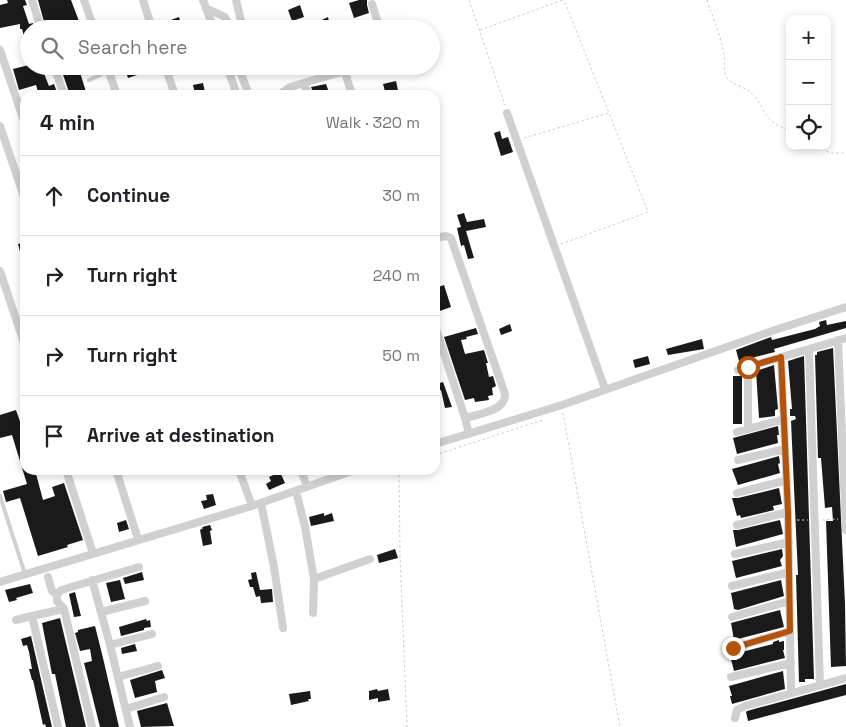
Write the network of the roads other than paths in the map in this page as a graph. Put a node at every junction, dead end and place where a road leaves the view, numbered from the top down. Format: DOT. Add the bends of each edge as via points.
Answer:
graph roads {
  1 [pos="32,0"];
  2 [pos="84,0"];
  3 [pos="143,0"];
  4 [pos="236,0"];
  5 [pos="205,4"];
  6 [pos="372,4"];
  7 [pos="39,20"];
  8 [pos="91,20"];
  9 [pos="149,20"];
  10 [pos="211,20"];
  11 [pos="226,20"];
  12 [pos="242,20"];
  13 [pos="377,20"];
  14 [pos="0,50"];
  15 [pos="57,75"];
  16 [pos="96,75"];
  17 [pos="110,75"];
  18 [pos="168,75"];
  19 [pos="230,75"];
  20 [pos="241,75"];
  21 [pos="326,75"];
  22 [pos="346,75"];
  23 [pos="88,80"];
  24 [pos="304,82"];
  25 [pos="62,90"];
  26 [pos="115,90"];
  27 [pos="172,90"];
  28 [pos="235,90"];
  29 [pos="247,90"];
  30 [pos="284,90"];
  31 [pos="306,90"];
  32 [pos="350,90"];
  33 [pos="20,109"];
  34 [pos="508,113"];
  35 [pos="0,126"];
  36 [pos="20,185"];
  37 [pos="440,237"];
  38 [pos="0,271"];
  39 [pos="846,307"];
  40 [pos="20,331"];
  41 [pos="842,339"];
  42 [pos="440,341"];
  43 [pos="809,349"];
  44 [pos="781,357"];
  45 [pos="748,367"];
  46 [pos="738,370"];
  47 [pos="604,389"];
  48 [pos="465,418"];
  49 [pos="784,419"];
  50 [pos="748,429"];
  51 [pos="737,432"];
  52 [pos="468,434"];
  53 [pos="440,442"];
  54 [pos="786,449"];
  55 [pos="738,460"];
  56 [pos="68,475"];
  57 [pos="118,475"];
  58 [pos="241,475"];
  59 [pos="303,475"];
  60 [pos="341,475"];
  61 [pos="787,480"];
  62 [pos="307,487"];
  63 [pos="296,491"];
  64 [pos="737,493"];
  65 [pos="0,496"];
  66 [pos="261,503"];
  67 [pos="252,506"];
  68 [pos="788,512"];
  69 [pos="737,525"];
  70 [pos="846,530"];
  71 [pos="138,539"];
  72 [pos="789,542"];
  73 [pos="93,553"];
  74 [pos="735,554"];
  75 [pos="370,559"];
  76 [pos="139,567"];
  77 [pos="789,572"];
  78 [pos="25,574"];
  79 [pos="48,577"];
  80 [pos="314,579"];
  81 [pos="92,580"];
  82 [pos="0,582"];
  83 [pos="732,586"];
  84 [pos="56,595"];
  85 [pos="144,601"];
  86 [pos="790,601"];
  87 [pos="64,609"];
  88 [pos="101,612"];
  89 [pos="313,613"];
  90 [pos="32,616"];
  91 [pos="732,617"];
  92 [pos="16,620"];
  93 [pos="283,628"];
  94 [pos="790,631"];
  95 [pos="152,634"];
  96 [pos="110,645"];
  97 [pos="733,648"];
  98 [pos="791,663"];
  99 [pos="158,666"];
  100 [pos="118,677"];
  101 [pos="731,677"];
  102 [pos="846,678"];
  103 [pos="820,685"];
  104 [pos="791,693"];
  105 [pos="164,698"];
  106 [pos="126,709"];
  107 [pos="735,718"];
  108 [pos="58,727"];
  109 [pos="92,727"];
  110 [pos="130,727"];
  1 -- 7 [label="street"];
  2 -- 8 [label="street"];
  3 -- 9 [label="street"];
  4 -- 12 [label="street"];
  5 -- 10 [label="street"];
  5 -- 11 [label="street"];
  6 -- 13 [label="street"];
  14 -- 33 [label="street"];
  15 -- 25 [label="street"];
  16 -- 23 [label="lane"];
  17 -- 26 [label="street"];
  18 -- 27 [label="street"];
  19 -- 28 [label="street"];
  20 -- 29 [label="street"];
  21 -- 24 [label="street"];
  22 -- 32 [label="street"];
  24 -- 30 [label="street"];
  24 -- 31 [label="street"];
  34 -- 47 [label="street"];
  35 -- 36 [label="street"];
  37 -- 48 [label="street" via="451,238 506,399 495,409"];
  38 -- 40 [label="street"];
  39 -- 47 [label="street"];
  41 -- 43 [label="street"];
  41 -- 70 [label="street"];
  42 -- 48 [label="street"];
  43 -- 44 [label="street"];
  43 -- 103 [label="street"];
  44 -- 45 [label="street"];
  44 -- 49 [label="street"];
  45 -- 46 [label="street"];
  45 -- 50 [label="street"];
  47 -- 52 [label="street"];
  48 -- 52 [label="street"];
  49 -- 50 [label="street"];
  49 -- 54 [label="street"];
  50 -- 51 [label="street"];
  52 -- 53 [label="street"];
  54 -- 55 [label="street"];
  54 -- 61 [label="street"];
  56 -- 73 [label="street"];
  57 -- 71 [label="street"];
  58 -- 67 [label="street"];
  59 -- 62 [label="street"];
  60 -- 62 [label="street"];
  61 -- 64 [label="street"];
  61 -- 68 [label="street"];
  62 -- 63 [label="street"];
  63 -- 66 [label="street"];
  63 -- 80 [label="street"];
  65 -- 78 [label="lane"];
  66 -- 67 [label="street"];
  66 -- 93 [label="street"];
  67 -- 71 [label="street"];
  68 -- 69 [label="street"];
  68 -- 72 [label="street"];
  71 -- 73 [label="street"];
  72 -- 74 [label="street"];
  72 -- 77 [label="street"];
  73 -- 78 [label="street"];
  75 -- 80 [label="street"];
  76 -- 81 [label="street"];
  77 -- 83 [label="street"];
  77 -- 86 [label="street"];
  78 -- 82 [label="street"];
  79 -- 84 [label="street"];
  80 -- 89 [label="street"];
  81 -- 84 [label="street" via="61,590"];
  81 -- 88 [label="street"];
  84 -- 87 [label="street"];
  85 -- 88 [label="street"];
  86 -- 91 [label="street"];
  86 -- 94 [label="street"];
  87 -- 90 [label="street"];
  87 -- 109 [label="street"];
  88 -- 96 [label="street"];
  90 -- 92 [label="street"];
  90 -- 108 [label="street"];
  94 -- 97 [label="street"];
  94 -- 98 [label="street"];
  95 -- 96 [label="street"];
  96 -- 100 [label="street"];
  98 -- 101 [label="street"];
  98 -- 104 [label="street"];
  99 -- 100 [label="street"];
  100 -- 106 [label="street"];
  102 -- 103 [label="street"];
  103 -- 104 [label="street"];
  104 -- 107 [label="street" via="737,710"];
  105 -- 106 [label="street"];
  106 -- 110 [label="street"];
}
